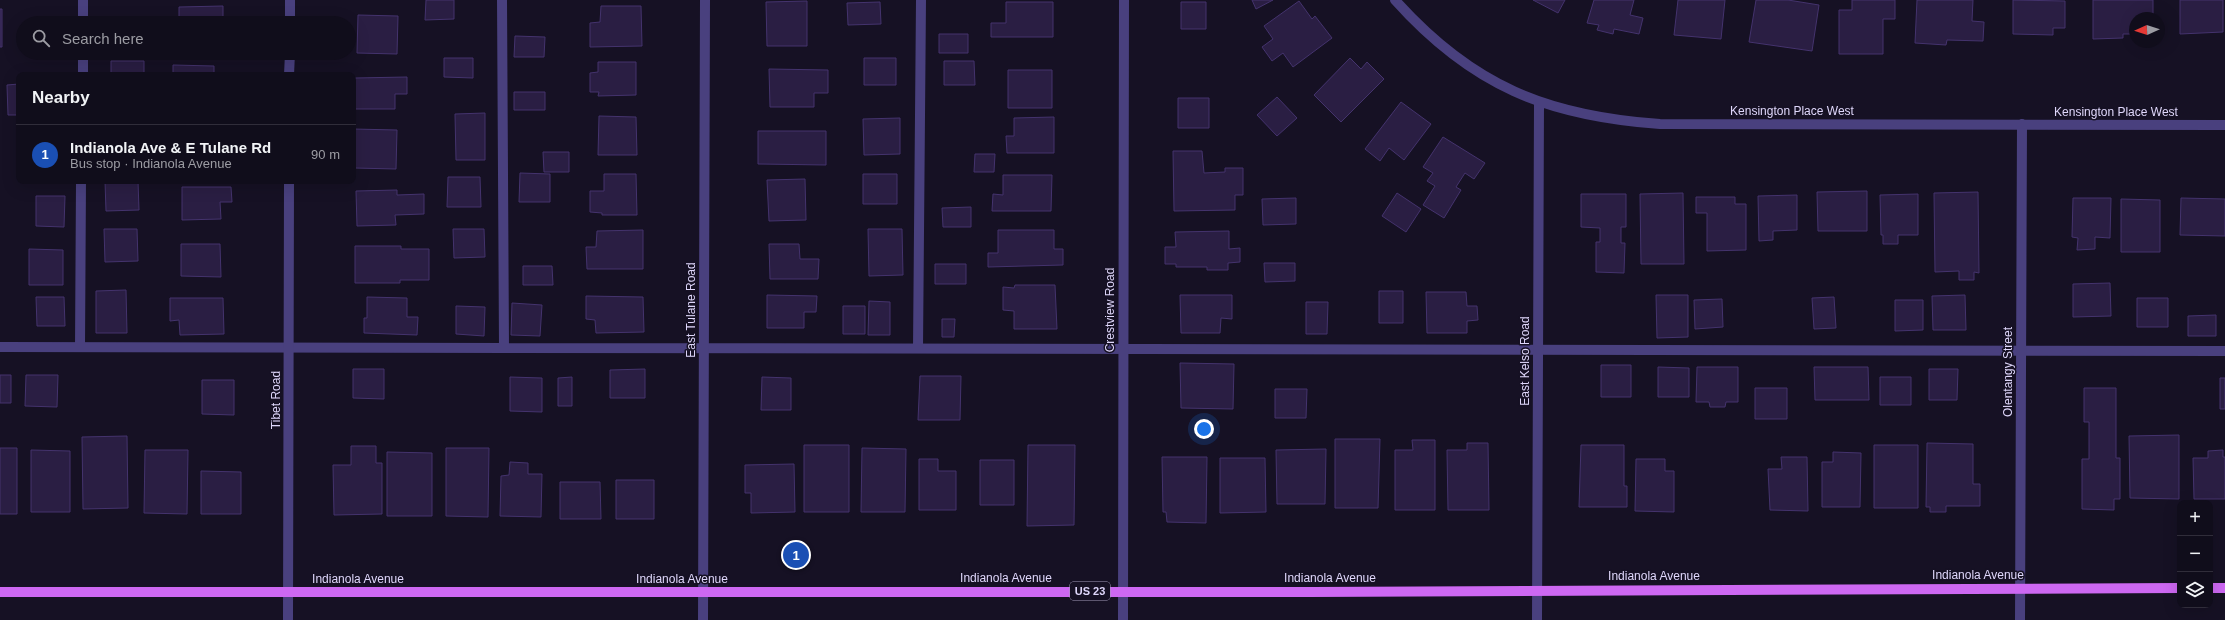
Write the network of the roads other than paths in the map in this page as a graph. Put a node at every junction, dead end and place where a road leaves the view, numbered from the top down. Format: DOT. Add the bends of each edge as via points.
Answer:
graph roads {
  1 [pos="83,0"];
  2 [pos="290,0"];
  3 [pos="502,0"];
  4 [pos="705,0"];
  5 [pos="920,0"];
  6 [pos="1124,0"];
  7 [pos="1395,0"];
  8 [pos="83,16"];
  9 [pos="290,16"];
  10 [pos="83,60"];
  11 [pos="290,60"];
  12 [pos="83,72"];
  13 [pos="290,72"];
  14 [pos="1538,103"];
  15 [pos="2022,124"];
  16 [pos="2225,125"];
  17 [pos="81,184"];
  18 [pos="289,184"];
  19 [pos="0,347"];
  20 [pos="80,347"];
  21 [pos="289,347"];
  22 [pos="504,347"];
  23 [pos="704,348"];
  24 [pos="918,348"];
  25 [pos="1123,349"];
  26 [pos="1538,350"];
  27 [pos="2021,351"];
  28 [pos="2225,351"];
  29 [pos="2020,588"];
  30 [pos="2177,588"];
  31 [pos="2213,588"];
  32 [pos="2225,588"];
  33 [pos="1537,589"];
  34 [pos="1122,591"];
  35 [pos="0,592"];
  36 [pos="288,592"];
  37 [pos="703,592"];
  38 [pos="288,620"];
  39 [pos="703,620"];
  40 [pos="1122,620"];
  41 [pos="1537,620"];
  42 [pos="2020,620"];
  1 -- 8 [label="street"];
  2 -- 9 [label="street"];
  3 -- 22 [label="street"];
  4 -- 23 [label="street, East Tulane Road"];
  5 -- 24 [label="street"];
  6 -- 25 [label="street, Crestview Road"];
  7 -- 14 [label="street, Kensington Place West" via="1444,49 1505,87"];
  10 -- 12 [label="street"];
  11 -- 13 [label="street"];
  14 -- 15 [label="street, Kensington Place West" via="1594,117 1660,124"];
  14 -- 26 [label="street, East Kelso Road"];
  15 -- 16 [label="street, Kensington Place West"];
  15 -- 27 [label="street, Olentangy Street"];
  17 -- 20 [label="street"];
  18 -- 21 [label="street, Tibet Road"];
  19 -- 20 [label="street"];
  20 -- 21 [label="street"];
  21 -- 22 [label="street"];
  21 -- 36 [label="street, Tibet Road"];
  22 -- 23 [label="street"];
  23 -- 24 [label="street"];
  23 -- 37 [label="street, East Tulane Road"];
  24 -- 25 [label="street"];
  25 -- 26 [label="street"];
  25 -- 34 [label="street, Crestview Road"];
  26 -- 27 [label="street"];
  26 -- 33 [label="street, East Kelso Road"];
  27 -- 28 [label="street"];
  27 -- 29 [label="street, Olentangy Street"];
  29 -- 30 [label="main road, Indianola Avenue / US 23"];
  29 -- 33 [label="main road, Indianola Avenue / US 23"];
  29 -- 42 [label="street, Olentangy Street"];
  31 -- 32 [label="main road"];
  33 -- 34 [label="main road, Indianola Avenue / US 23"];
  33 -- 41 [label="street, East Kelso Road"];
  34 -- 37 [label="main road, Indianola Avenue / US 23"];
  34 -- 40 [label="street, Crestview Road"];
  35 -- 36 [label="main road, Indianola Avenue / US 23"];
  36 -- 37 [label="main road, Indianola Avenue / US 23"];
  36 -- 38 [label="street, Tibet Road"];
  37 -- 39 [label="street, East Tulane Road"];
}
